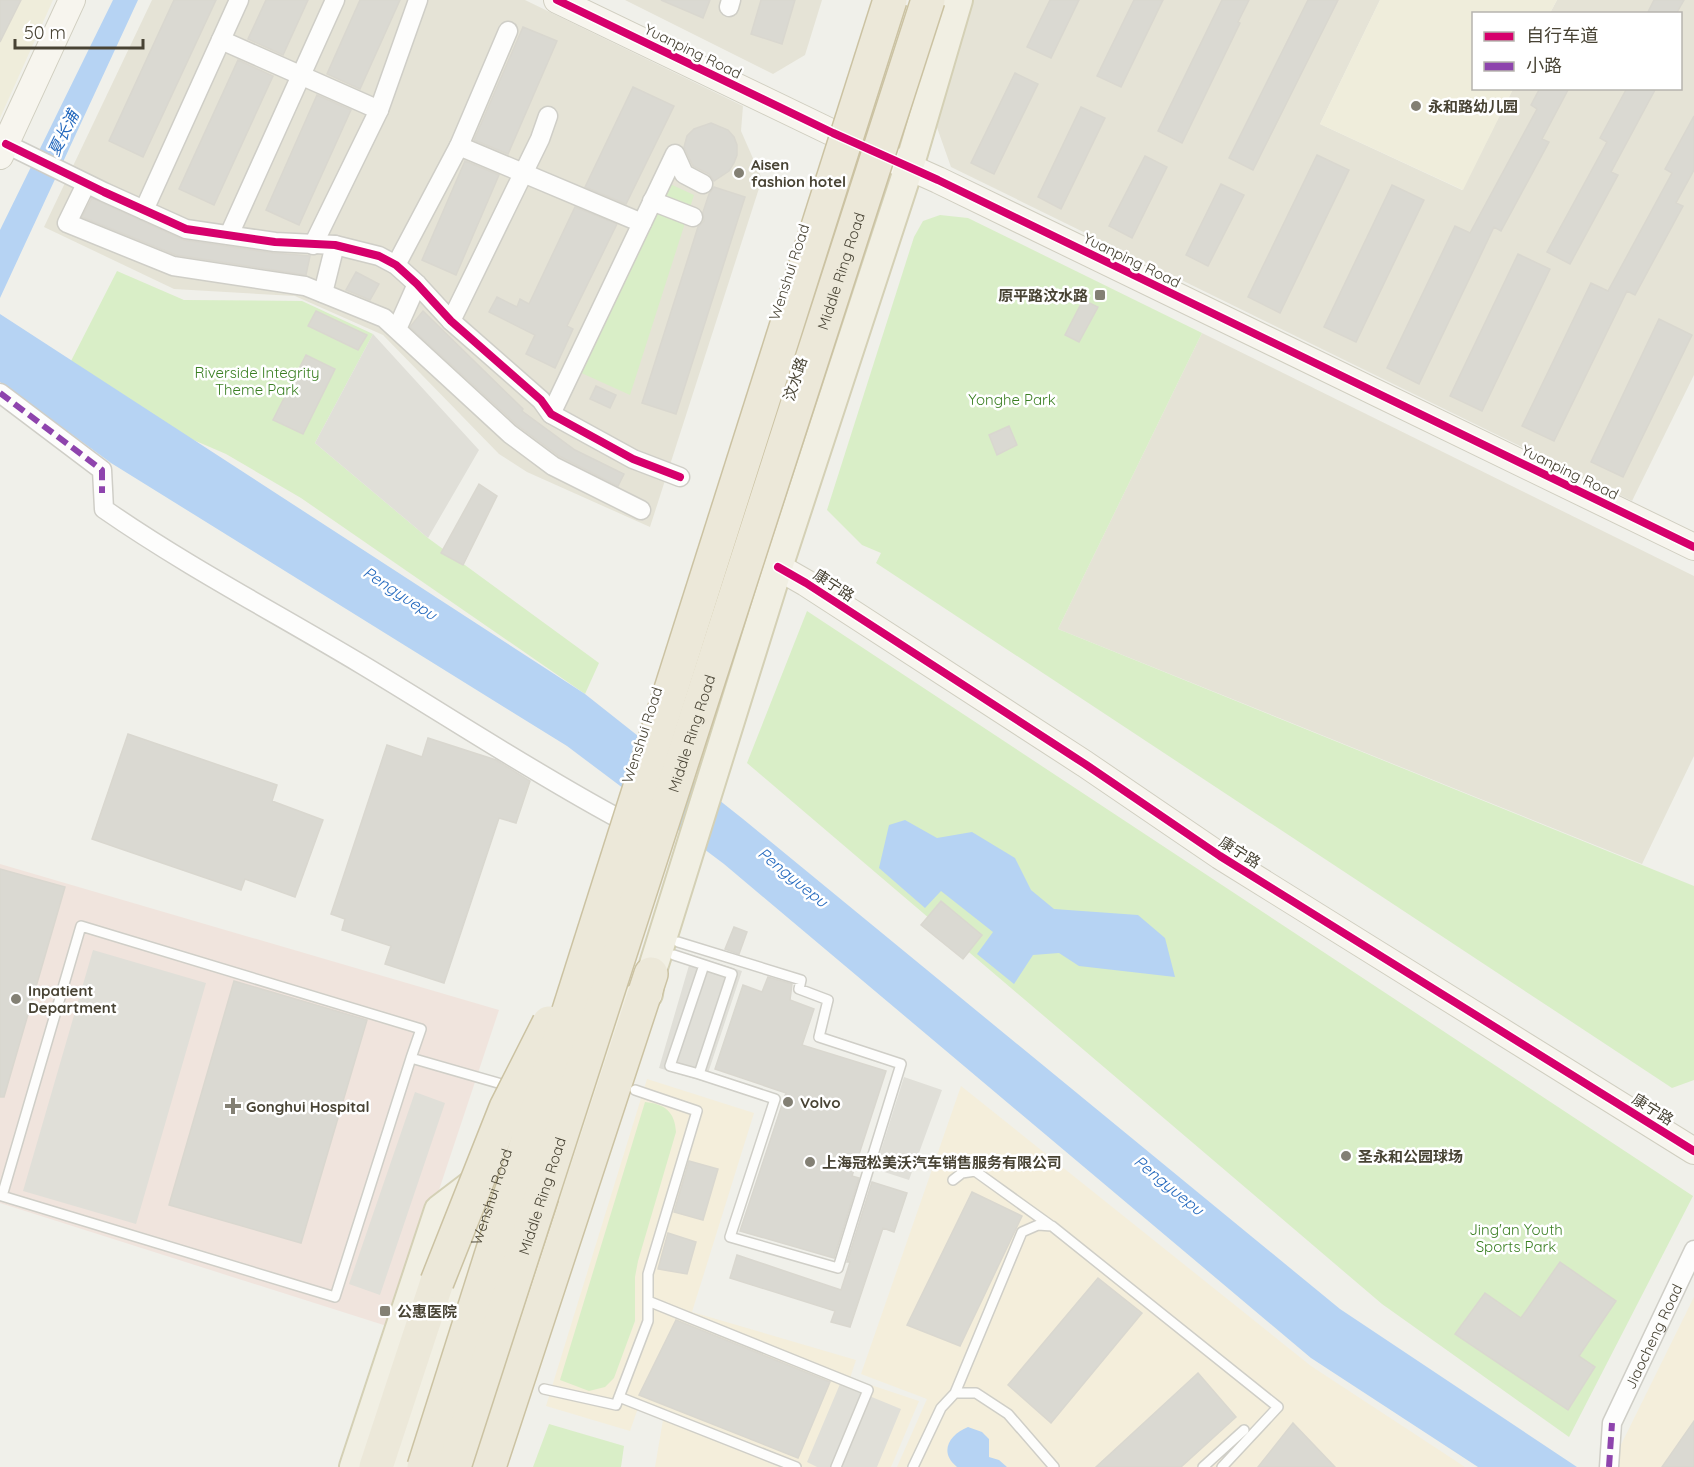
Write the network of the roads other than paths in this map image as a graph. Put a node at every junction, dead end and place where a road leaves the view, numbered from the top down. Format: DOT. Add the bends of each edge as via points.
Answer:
graph roads {
  1 [pos="72,0"];
  2 [pos="239,0"];
  3 [pos="335,0"];
  4 [pos="418,0"];
  5 [pos="557,0"];
  6 [pos="875,0"];
  7 [pos="890,0"];
  8 [pos="901,0"];
  9 [pos="918,0"];
  10 [pos="928,0"];
  11 [pos="958,0"];
  12 [pos="591,7"];
  13 [pos="508,31"];
  14 [pos="221,40"];
  15 [pos="302,74"];
  16 [pos="379,111"];
  17 [pos="548,116"];
  18 [pos="854,142"];
  19 [pos="459,146"];
  20 [pos="10,151"];
  21 [pos="909,167"];
  22 [pos="522,174"];
  23 [pos="86,184"];
  24 [pos="703,184"];
  25 [pos="652,201"];
  26 [pos="144,210"];
  27 [pos="693,217"];
  28 [pos="642,223"];
  29 [pos="229,236"];
  30 [pos="313,245"];
  31 [pos="335,245"];
  32 [pos="396,265"];
  33 [pos="417,284"];
  34 [pos="323,293"];
  35 [pos="451,321"];
  36 [pos="397,330"];
  37 [pos="0,393"];
  38 [pos="771,409"];
  39 [pos="551,414"];
  40 [pos="725,473"];
  41 [pos="680,477"];
  42 [pos="641,510"];
  43 [pos="1694,547"];
  44 [pos="778,567"];
  45 [pos="670,713"];
  46 [pos="629,823"];
  47 [pos="584,940"];
  48 [pos="678,942"];
  49 [pos="663,964"];
  50 [pos="704,965"];
  51 [pos="581,1000"];
  52 [pos="411,1058"];
  53 [pos="699,1074"];
  54 [pos="635,1090"];
  55 [pos="526,1091"];
  56 [pos="1694,1151"];
  57 [pos="546,1152"];
  58 [pos="502,1162"];
  59 [pos="953,1180"];
  60 [pos="563,1217"];
  61 [pos="1052,1226"];
  62 [pos="1694,1250"];
  63 [pos="648,1300"];
  64 [pos="544,1389"];
  65 [pos="955,1393"];
  66 [pos="619,1397"];
  67 [pos="1244,1430"];
  68 [pos="354,1467"];
  69 [pos="376,1467"];
  70 [pos="401,1467"];
  71 [pos="424,1467"];
  72 [pos="431,1467"];
  73 [pos="445,1467"];
  74 [pos="454,1467"];
  75 [pos="475,1467"];
  76 [pos="489,1467"];
  77 [pos="504,1467"];
  78 [pos="796,1467"];
  79 [pos="836,1467"];
  80 [pos="913,1467"];
  81 [pos="1054,1467"];
  82 [pos="1203,1467"];
  83 [pos="1222,1467"];
  84 [pos="1609,1467"];
  1 -- 20 [label="street"];
  2 -- 14 [label="street"];
  3 -- 15 [label="street"];
  4 -- 16 [label="street"];
  5 -- 12 [label="street, Yuanping Road"];
  6 -- 18 [label="main road, Wenshui Road"];
  7 -- 47 [label="highway, Middle Ring Road, bridge"];
  8 -- 18 [label="main road, 汶水路"];
  9 -- 18 [label="main road, 汶水路"];
  10 -- 74 [label="highway, Middle Ring Road, bridge"];
  11 -- 21 [label="main road"];
  12 -- 18 [label="street, Yuanping Road"];
  13 -- 19 [label="street"];
  14 -- 15 [label="street"];
  14 -- 26 [label="street"];
  15 -- 16 [label="street"];
  15 -- 29 [label="street"];
  16 -- 30 [label="street"];
  17 -- 22 [label="street"];
  18 -- 21 [label="street, Yuanping Road"];
  18 -- 38 [label="main road, 汶水路"];
  18 -- 40 [label="main road, Wenshui Road"];
  18 -- 45 [label="main road, 汶水路"];
  19 -- 22 [label="street"];
  19 -- 32 [label="street"];
  20 -- 23 [label="street"];
  21 -- 43 [label="street, Yuanping Road"];
  21 -- 44 [label="main road"];
  22 -- 28 [label="street"];
  22 -- 35 [label="street"];
  23 -- 26 [label="street"];
  23 -- 34 [label="street" via="67,222 173,266 305,286"];
  24 -- 25 [label="street" via="684,174 675,154"];
  25 -- 27 [label="street"];
  25 -- 28 [label="street"];
  26 -- 29 [label="street" via="186,229"];
  28 -- 39 [label="street"];
  29 -- 30 [label="street"];
  30 -- 31 [label="street"];
  31 -- 32 [label="street" via="379,256"];
  31 -- 34 [label="street"];
  32 -- 33 [label="street"];
  33 -- 35 [label="street"];
  33 -- 36 [label="street"];
  34 -- 36 [label="street" via="384,318"];
  35 -- 39 [label="street" via="541,400"];
  36 -- 42 [label="street" via="510,434 553,466"];
  37 -- 46 [label="street" via="102,470 104,509 141,535"];
  38 -- 40 [label="main road"];
  38 -- 45 [label="main road, 汶水路"];
  39 -- 41 [label="street" via="633,459"];
  40 -- 45 [label="main road, Wenshui Road"];
  44 -- 49 [label="main road" via="688,855"];
  44 -- 56 [label="street, 康宁路" via="1085,764 1220,856"];
  45 -- 46 [label="main road, Wenshui Road"];
  45 -- 46 [label="main road"];
  46 -- 47 [label="main road, Wenshui Road"];
  46 -- 51 [label="main road"];
  46 -- 57 [label="main road"];
  47 -- 51 [label="main road"];
  47 -- 55 [label="main road, Wenshui Road"];
  47 -- 69 [label="highway, bridge" via="506,1108 437,1282"];
  47 -- 71 [label="highway, Middle Ring Road, bridge"];
  48 -- 53 [label="lane" via="801,980 799,989 828,1000 819,1037 901,1064 837,1268 730,1237 775,1099"];
  49 -- 50 [label="lane"];
  49 -- 60 [label="highway"];
  49 -- 77 [label="main road" via="639,1054"];
  50 -- 53 [label="lane" via="732,974"];
  50 -- 53 [label="lane" via="670,1066"];
  51 -- 72 [label="main road"];
  52 -- 52 [label="lane" via="335,1297 2,1196 81,926 421,1029"];
  52 -- 55 [label="lane"];
  54 -- 63 [label="lane" via="697,1111 648,1274"];
  55 -- 58 [label="main road, Wenshui Road"];
  57 -- 60 [label="main road"];
  57 -- 73 [label="main road"];
  58 -- 68 [label="main road" via="439,1210"];
  58 -- 70 [label="main road, Wenshui Road"];
  59 -- 61 [label="lane" via="962,1173 975,1172"];
  60 -- 75 [label="main road"];
  60 -- 76 [label="highway"];
  61 -- 65 [label="lane" via="1038,1225 1022,1232"];
  61 -- 83 [label="lane" via="1278,1407"];
  62 -- 84 [label="street, Jiaocheng Road" via="1612,1423"];
  63 -- 66 [label="lane" via="648,1322"];
  63 -- 79 [label="lane" via="868,1390"];
  64 -- 66 [label="lane" via="616,1405"];
  65 -- 80 [label="lane" via="941,1408"];
  65 -- 81 [label="lane" via="976,1393 1008,1413"];
  66 -- 78 [label="lane"];
  67 -- 82 [label="lane"];
}
